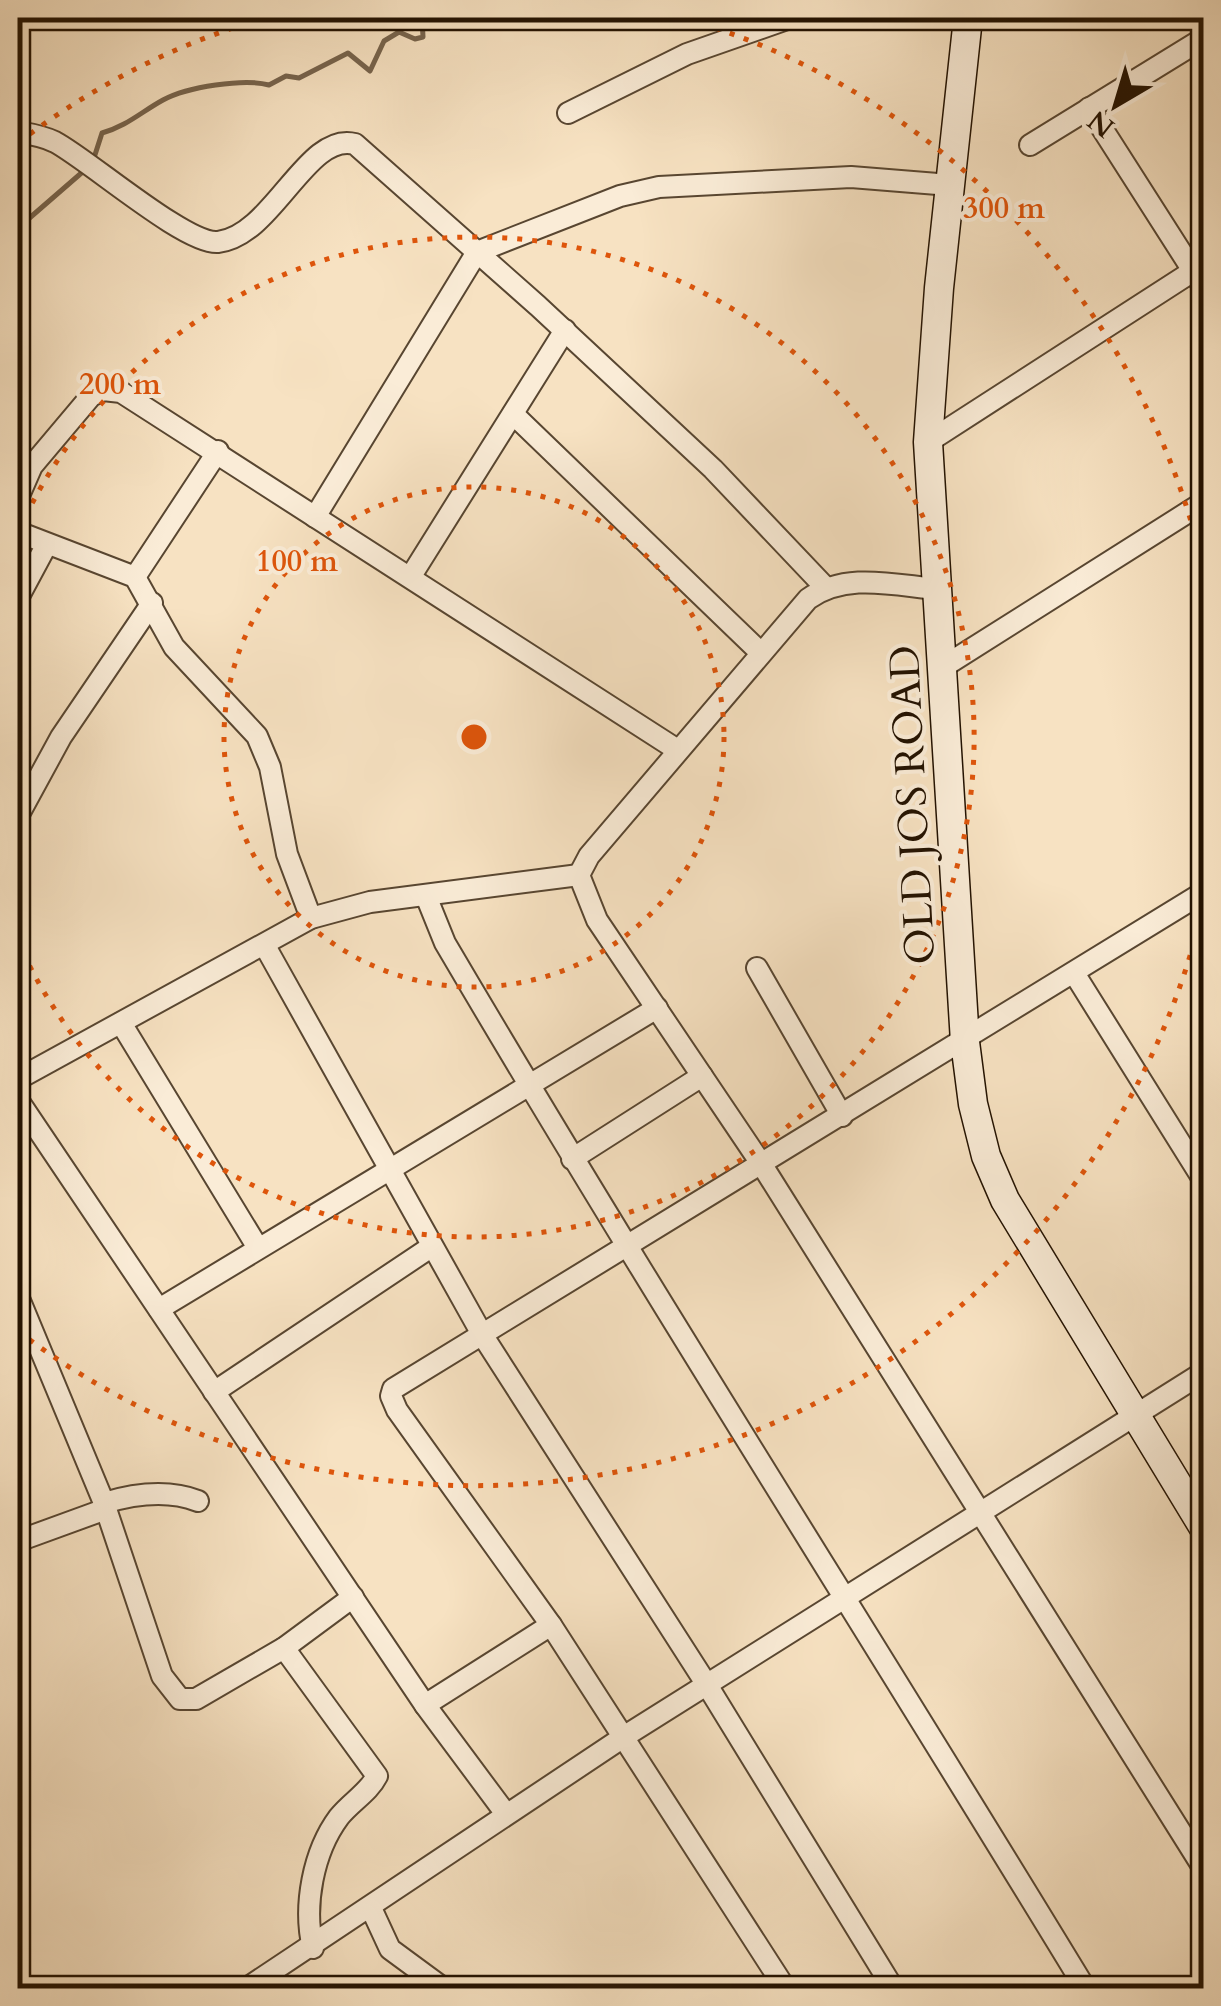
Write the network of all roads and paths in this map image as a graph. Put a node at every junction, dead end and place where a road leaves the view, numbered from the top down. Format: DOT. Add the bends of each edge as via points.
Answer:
graph roads {
  1 [pos="790,18"];
  2 [pos="968,18"];
  3 [pos="1204,38"];
  4 [pos="1088,108"];
  5 [pos="568,113"];
  6 [pos="18,132"];
  7 [pos="1030,144"];
  8 [pos="950,185"];
  9 [pos="477,252"];
  10 [pos="1200,275"];
  11 [pos="565,330"];
  12 [pos="513,414"];
  13 [pos="928,442"];
  14 [pos="218,451"];
  15 [pos="18,498"];
  16 [pos="1204,502"];
  17 [pos="314,517"];
  18 [pos="18,532"];
  19 [pos="47,544"];
  20 [pos="411,576"];
  21 [pos="135,577"];
  22 [pos="825,587"];
  23 [pos="938,589"];
  24 [pos="18,598"];
  25 [pos="152,603"];
  26 [pos="760,652"];
  27 [pos="944,667"];
  28 [pos="676,749"];
  29 [pos="18,816"];
  30 [pos="579,875"];
  31 [pos="1204,892"];
  32 [pos="426,896"];
  33 [pos="311,918"];
  34 [pos="264,946"];
  35 [pos="758,968"];
  36 [pos="1074,973"];
  37 [pos="657,1008"];
  38 [pos="121,1024"];
  39 [pos="964,1042"];
  40 [pos="702,1076"];
  41 [pos="18,1079"];
  42 [pos="528,1083"];
  43 [pos="18,1100"];
  44 [pos="842,1116"];
  45 [pos="572,1159"];
  46 [pos="762,1165"];
  47 [pos="386,1168"];
  48 [pos="1204,1181"];
  49 [pos="431,1246"];
  50 [pos="258,1248"];
  51 [pos="625,1249"];
  52 [pos="18,1296"];
  53 [pos="159,1310"];
  54 [pos="483,1336"];
  55 [pos="1204,1372"];
  56 [pos="214,1392"];
  57 [pos="1134,1416"];
  58 [pos="198,1501"];
  59 [pos="105,1506"];
  60 [pos="982,1512"];
  61 [pos="1204,1528"];
  62 [pos="18,1541"];
  63 [pos="352,1597"];
  64 [pos="848,1598"];
  65 [pos="551,1625"];
  66 [pos="284,1648"];
  67 [pos="707,1685"];
  68 [pos="425,1705"];
  69 [pos="625,1736"];
  70 [pos="506,1814"];
  71 [pos="1204,1869"];
  72 [pos="371,1908"];
  73 [pos="313,1948"];
  74 [pos="247,1988"];
  75 [pos="444,1988"];
  76 [pos="785,1988"];
  77 [pos="894,1988"];
  78 [pos="1085,1988"];
  1 -- 5 [label="street" via="687,54"];
  2 -- 8 [label="main road, OLD JOS ROAD"];
  3 -- 4 [label="street"];
  4 -- 7 [label="street"];
  4 -- 10 [label="street"];
  6 -- 9 [label="street" via="52,140 190,234 219,242 251,230 325,148 342,140 364,151"];
  8 -- 9 [label="street" via="850,178 659,187"];
  8 -- 13 [label="main road, OLD JOS ROAD"];
  9 -- 11 [label="street"];
  9 -- 17 [label="street"];
  10 -- 13 [label="street"];
  11 -- 12 [label="street"];
  11 -- 22 [label="street" via="713,468"];
  12 -- 20 [label="street"];
  12 -- 26 [label="street"];
  13 -- 23 [label="main road, OLD JOS ROAD"];
  14 -- 15 [label="street" via="121,392 103,390 32,466"];
  14 -- 17 [label="street"];
  14 -- 21 [label="street"];
  16 -- 27 [label="street"];
  17 -- 20 [label="street"];
  18 -- 19 [label="street"];
  19 -- 21 [label="street"];
  19 -- 24 [label="street"];
  20 -- 28 [label="street"];
  21 -- 25 [label="street"];
  22 -- 23 [label="street" via="854,582"];
  22 -- 26 [label="street"];
  23 -- 27 [label="main road, OLD JOS ROAD"];
  25 -- 29 [label="street" via="61,737"];
  25 -- 33 [label="street" via="174,647 257,736 270,766 286,854"];
  26 -- 28 [label="street"];
  27 -- 39 [label="main road, OLD JOS ROAD"];
  28 -- 30 [label="street"];
  30 -- 32 [label="street"];
  30 -- 37 [label="street" via="597,920"];
  31 -- 36 [label="street"];
  32 -- 33 [label="street"];
  32 -- 42 [label="street" via="445,943"];
  33 -- 34 [label="street"];
  34 -- 38 [label="street"];
  34 -- 47 [label="street"];
  35 -- 44 [label="street"];
  36 -- 39 [label="street"];
  36 -- 48 [label="street"];
  37 -- 40 [label="street"];
  37 -- 42 [label="street"];
  38 -- 41 [label="street"];
  38 -- 50 [label="street"];
  39 -- 44 [label="street"];
  39 -- 57 [label="main road, OLD JOS ROAD" via="972,1104 1004,1200"];
  40 -- 45 [label="street"];
  40 -- 46 [label="street"];
  42 -- 45 [label="street"];
  42 -- 47 [label="street"];
  43 -- 53 [label="street"];
  44 -- 46 [label="street"];
  45 -- 51 [label="street"];
  46 -- 51 [label="street"];
  46 -- 60 [label="street"];
  47 -- 49 [label="street"];
  47 -- 50 [label="street"];
  49 -- 54 [label="street"];
  49 -- 56 [label="street"];
  50 -- 53 [label="street"];
  51 -- 54 [label="street"];
  51 -- 64 [label="street"];
  52 -- 59 [label="street"];
  53 -- 56 [label="street"];
  54 -- 65 [label="street" via="400,1383 391,1396"];
  54 -- 67 [label="street"];
  55 -- 57 [label="street"];
  56 -- 63 [label="street"];
  57 -- 60 [label="street"];
  57 -- 61 [label="main road, OLD JOS ROAD"];
  58 -- 59 [label="street" via="148,1494"];
  59 -- 62 [label="street"];
  59 -- 66 [label="street" via="162,1676 180,1699 196,1699"];
  60 -- 64 [label="street"];
  60 -- 71 [label="street"];
  63 -- 66 [label="street"];
  63 -- 68 [label="street"];
  64 -- 67 [label="street"];
  64 -- 78 [label="street"];
  65 -- 68 [label="street"];
  65 -- 69 [label="street"];
  66 -- 73 [label="street" via="377,1776 340,1816 323,1851 307,1912"];
  67 -- 69 [label="street"];
  67 -- 77 [label="street"];
  68 -- 70 [label="street"];
  69 -- 70 [label="street"];
  69 -- 76 [label="street"];
  70 -- 72 [label="street"];
  72 -- 73 [label="street"];
  72 -- 75 [label="street" via="390,1949"];
  73 -- 74 [label="street"];
}
